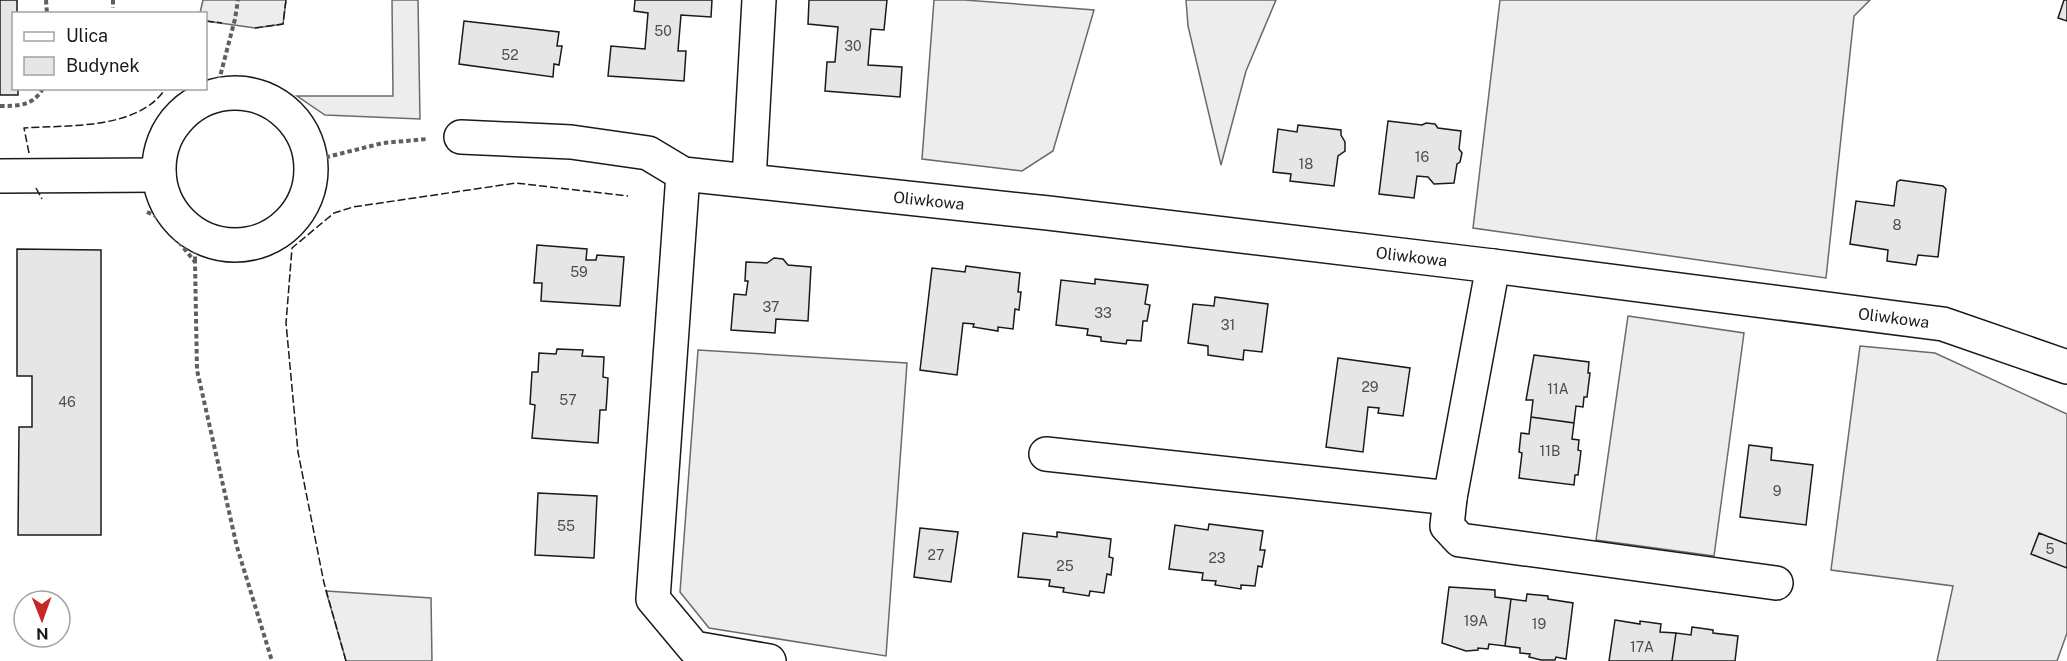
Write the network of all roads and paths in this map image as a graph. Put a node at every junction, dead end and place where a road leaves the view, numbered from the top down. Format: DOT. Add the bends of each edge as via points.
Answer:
graph roads {
  1 [pos="113,0"];
  2 [pos="238,0"];
  3 [pos="759,0"];
  4 [pos="113,8"];
  5 [pos="42,90"];
  6 [pos="215,96"];
  7 [pos="0,106"];
  8 [pos="461,137"];
  9 [pos="311,161"];
  10 [pos="683,174"];
  11 [pos="159,175"];
  12 [pos="0,176"];
  13 [pos="749,180"];
  14 [pos="143,210"];
  15 [pos="195,248"];
  16 [pos="1493,266"];
  17 [pos="2067,367"];
  18 [pos="1046,454"];
  19 [pos="1450,498"];
  20 [pos="1776,583"];
  21 [pos="272,661"];
  22 [pos="769,661"];
  1 -- 4 [label="path"];
  2 -- 6 [label="path"];
  3 -- 13 [label="street"];
  5 -- 7 [label="path" via="39,97 23,106"];
  6 -- 9 [label="street" via="241,94 267,100 288,115 304,136"];
  6 -- 11 [label="street" via="191,106 173,125 162,148"];
  8 -- 9 [label="path" via="384,143"];
  8 -- 10 [label="street, Oliwkowa" via="571,142 648,153"];
  9 -- 15 [label="street" via="310,186 301,208 285,227 265,239 242,245 217,243"];
  10 -- 13 [label="street, Oliwkowa"];
  10 -- 22 [label="street" via="653,599 694,648"];
  11 -- 12 [label="street"];
  11 -- 15 [label="street" via="164,198"];
  13 -- 16 [label="street, Oliwkowa"];
  14 -- 15 [label="path" via="160,218"];
  15 -- 21 [label="path" via="197,370 237,547"];
  16 -- 17 [label="street, Oliwkowa" via="1943,324"];
  16 -- 19 [label="street"];
  18 -- 19 [label="street"];
  19 -- 20 [label="street" via="1447,525 1460,540"];
}
